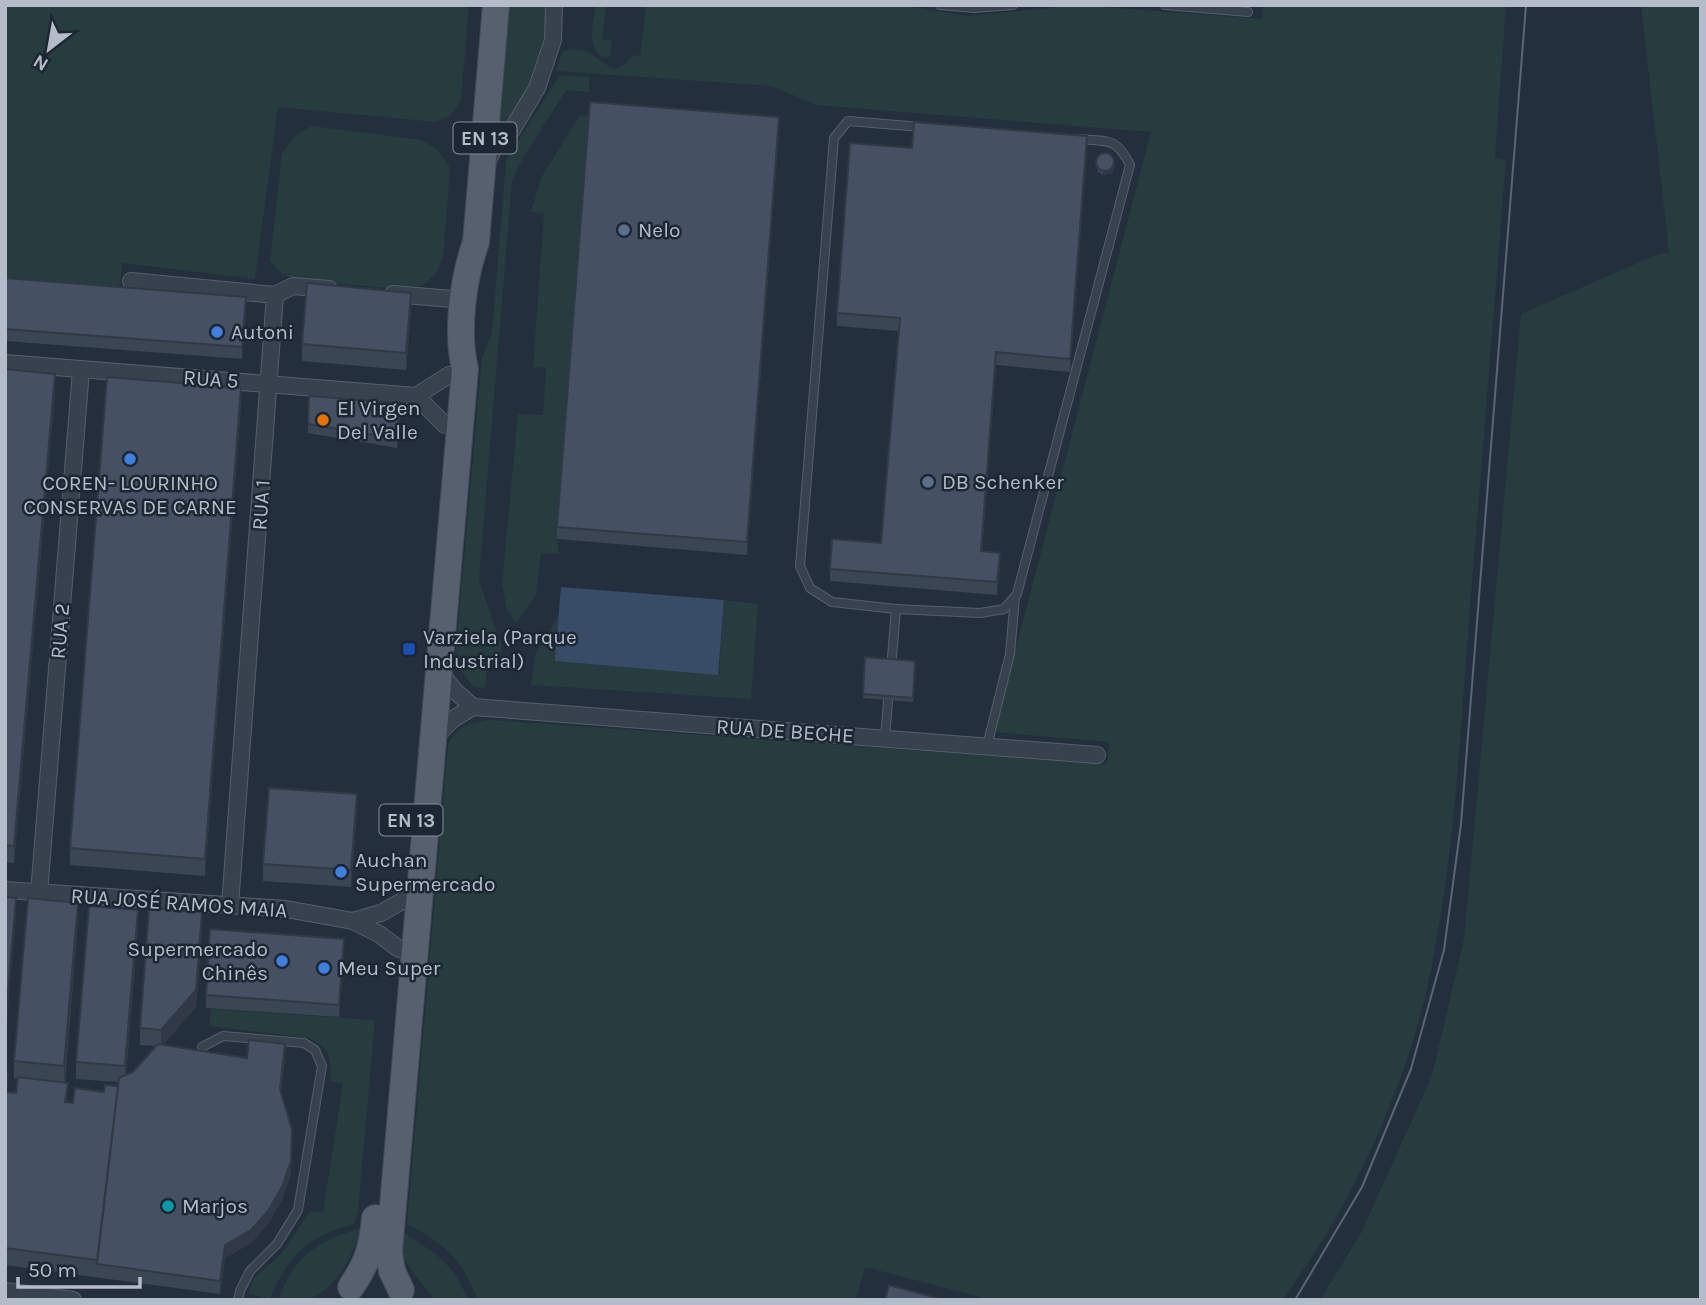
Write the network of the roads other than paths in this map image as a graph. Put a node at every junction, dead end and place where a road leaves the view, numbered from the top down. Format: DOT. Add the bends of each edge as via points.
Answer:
graph roads {
  1 [pos="480,5"];
  2 [pos="496,5"];
  3 [pos="554,5"];
  4 [pos="940,5"];
  5 [pos="1013,5"];
  6 [pos="1165,5"];
  7 [pos="1002,6"];
  8 [pos="1197,6"];
  9 [pos="1248,12"];
  10 [pos="931,128"];
  11 [pos="1070,139"];
  12 [pos="482,173"];
  13 [pos="466,269"];
  14 [pos="131,281"];
  15 [pos="346,291"];
  16 [pos="372,293"];
  17 [pos="275,295"];
  18 [pos="464,300"];
  19 [pos="460,351"];
  20 [pos="5,363"];
  21 [pos="81,370"];
  22 [pos="449,375"];
  23 [pos="270,383"];
  24 [pos="416,396"];
  25 [pos="445,425"];
  26 [pos="1015,597"];
  27 [pos="896,609"];
  28 [pos="439,671"];
  29 [pos="474,707"];
  30 [pos="434,738"];
  31 [pos="885,739"];
  32 [pos="987,746"];
  33 [pos="1097,755"];
  34 [pos="5,890"];
  35 [pos="39,893"];
  36 [pos="404,900"];
  37 [pos="230,905"];
  38 [pos="353,921"];
  39 [pos="398,949"];
  40 [pos="202,1047"];
  41 [pos="403,1086"];
  42 [pos="5,1291"];
  43 [pos="343,1293"];
  44 [pos="406,1295"];
  45 [pos="73,1300"];
  46 [pos="238,1300"];
  1 -- 13 [label="main road, EN 13" via="459,242"];
  2 -- 12 [label="main road, EN 13"];
  3 -- 12 [label="street" via="554,40 537,88 512,130 493,149"];
  4 -- 7 [label="lane"];
  5 -- 7 [label="lane"];
  6 -- 8 [label="lane"];
  8 -- 9 [label="lane"];
  10 -- 27 [label="lane" via="848,121 834,138 800,566 810,588 832,602"];
  11 -- 26 [label="lane" via="1111,142 1122,149 1130,165"];
  12 -- 13 [label="main road, EN 13" via="476,242"];
  13 -- 18 [label="main road, EN 13"];
  14 -- 17 [label="street"];
  15 -- 17 [label="street" via="293,286"];
  16 -- 18 [label="street"];
  17 -- 23 [label="street, RUA 1"];
  18 -- 19 [label="main road, EN 13"];
  19 -- 22 [label="main road, EN 13"];
  19 -- 28 [label="main road, EN 13" via="465,369"];
  20 -- 21 [label="street, RUA 5"];
  21 -- 23 [label="street, RUA 5"];
  21 -- 35 [label="street, RUA 2"];
  22 -- 24 [label="street"];
  22 -- 25 [label="main road, EN 13"];
  23 -- 24 [label="street, RUA 5"];
  23 -- 37 [label="street, RUA 1"];
  24 -- 25 [label="street"];
  25 -- 36 [label="main road, EN 13"];
  26 -- 27 [label="lane" via="1004,609 980,614"];
  26 -- 32 [label="lane" via="1010,654"];
  27 -- 31 [label="lane"];
  28 -- 29 [label="street"];
  28 -- 30 [label="main road, EN 13"];
  29 -- 30 [label="street"];
  29 -- 31 [label="street, RUA DE BECHE"];
  30 -- 41 [label="main road, EN 13"];
  31 -- 32 [label="street, RUA DE BECHE"];
  32 -- 33 [label="street, RUA DE BECHE"];
  34 -- 35 [label="street, RUA JOSÉ RAMOS MAIA"];
  35 -- 37 [label="street, RUA JOSÉ RAMOS MAIA"];
  36 -- 38 [label="street, RUA JOSÉ RAMOS MAIA"];
  36 -- 39 [label="main road, EN 13"];
  37 -- 38 [label="street, RUA JOSÉ RAMOS MAIA"];
  38 -- 39 [label="street, RUA JOSÉ RAMOS MAIA"];
  39 -- 41 [label="main road" via="405,966"];
  39 -- 43 [label="main road, EN 13" via="372,1250"];
  40 -- 46 [label="lane" via="223,1036 304,1044 315,1050 322,1066 298,1210 277,1244 250,1271"];
  41 -- 44 [label="main road, EN 13" via="389,1252 392,1270"];
  42 -- 45 [label="street"];
  43 -- 44 [label="main road, EN 13" via="376,1282"];
}
